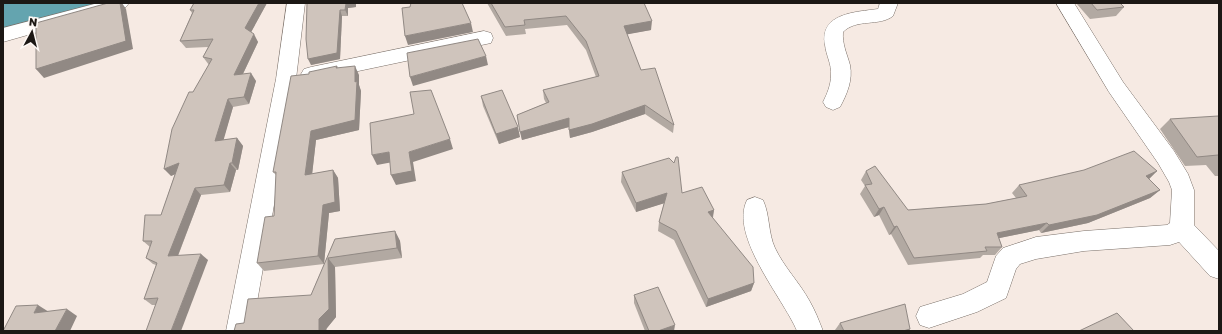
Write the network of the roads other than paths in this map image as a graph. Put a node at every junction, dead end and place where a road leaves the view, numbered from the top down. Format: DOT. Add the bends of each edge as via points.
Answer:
graph roads {
  1 [pos="120,3"];
  2 [pos="296,3"];
  3 [pos="889,3"];
  4 [pos="1065,3"];
  5 [pos="3,34"];
  6 [pos="484,38"];
  7 [pos="286,79"];
  8 [pos="833,102"];
  9 [pos="755,207"];
  10 [pos="1182,229"];
  11 [pos="1219,268"];
  12 [pos="929,316"];
  13 [pos="239,331"];
  14 [pos="810,331"];
  1 -- 5 [label="street"];
  2 -- 7 [label="street"];
  3 -- 8 [label="street" via="887,12 883,15 843,22 836,26 833,32 834,42 841,73 839,89"];
  4 -- 10 [label="street" via="1116,87 1180,180 1183,190"];
  6 -- 7 [label="street"];
  7 -- 13 [label="street"];
  9 -- 14 [label="street" via="763,249 800,308"];
  10 -- 11 [label="street"];
  10 -- 12 [label="street" via="1170,235 1084,241 1036,248 1012,256 1005,264 997,290 968,304"];
}
